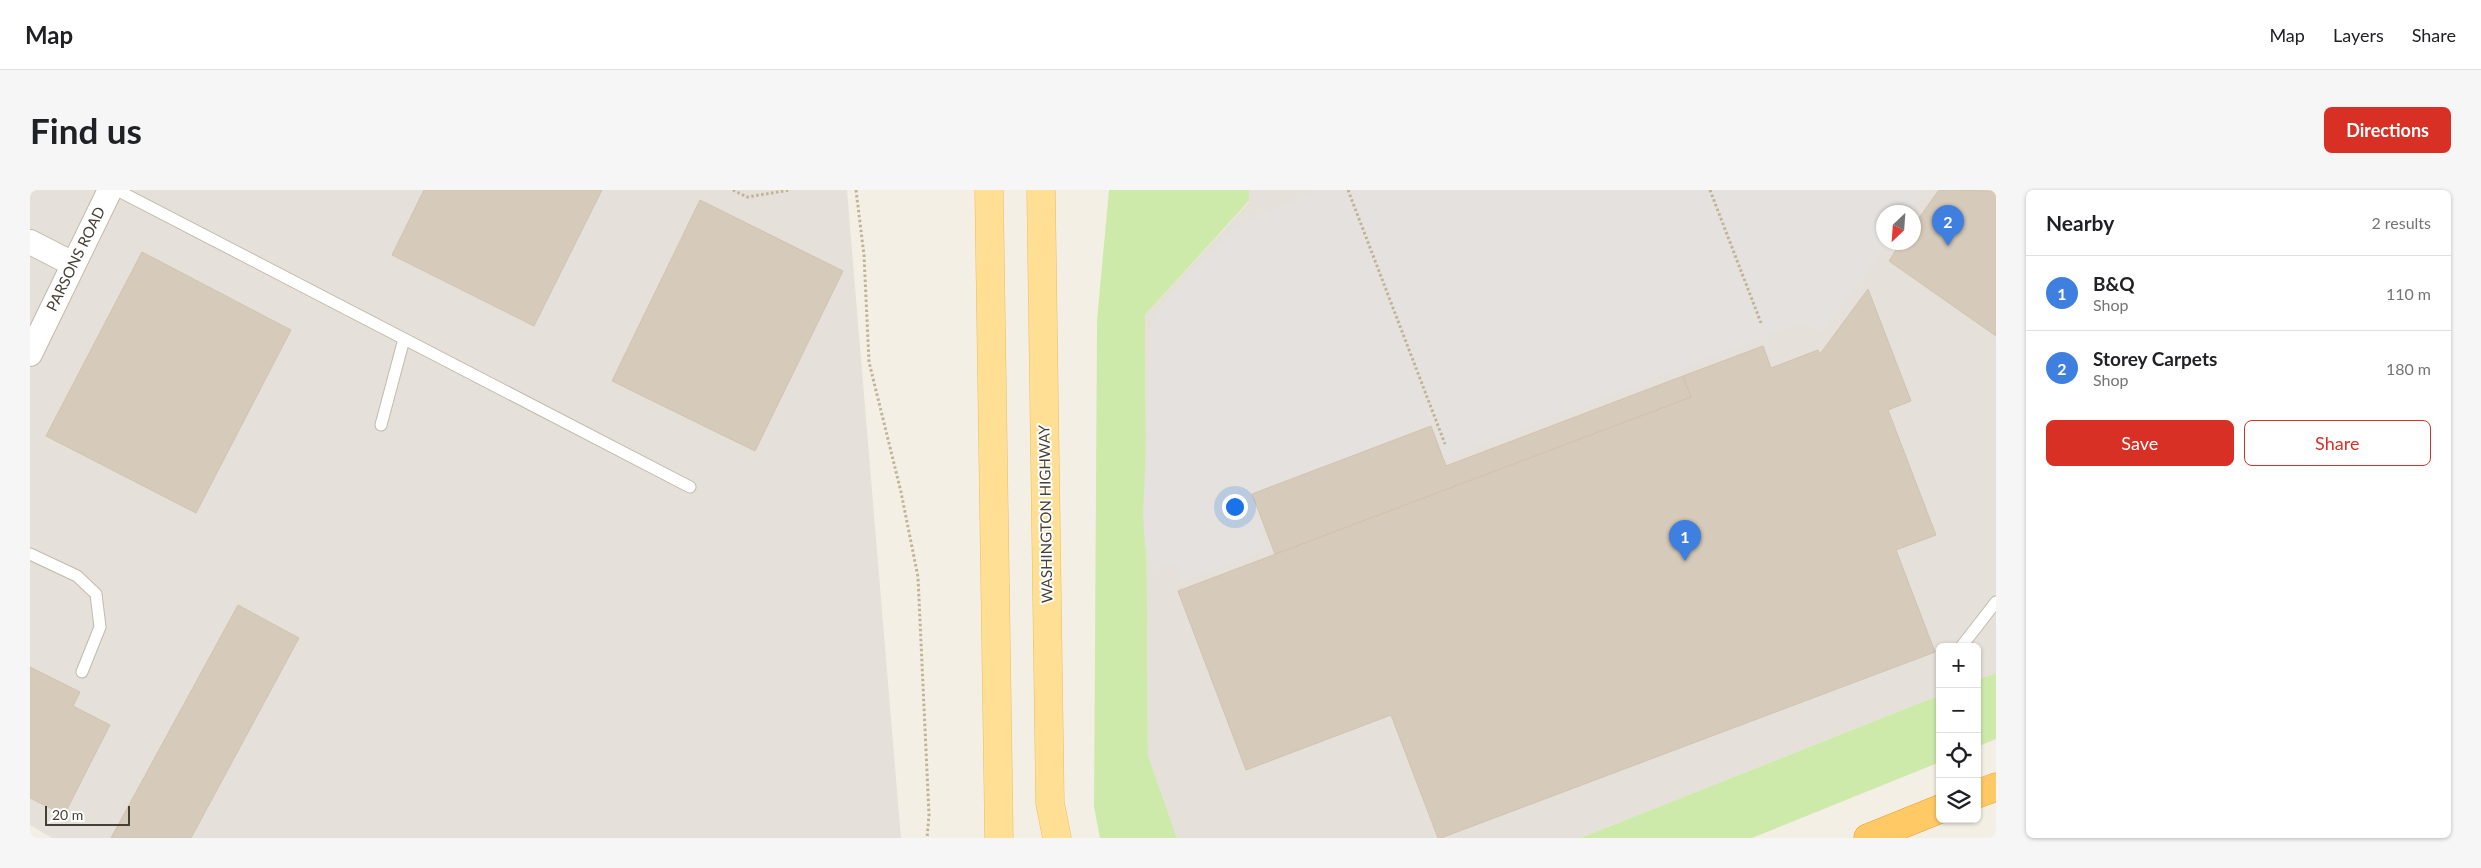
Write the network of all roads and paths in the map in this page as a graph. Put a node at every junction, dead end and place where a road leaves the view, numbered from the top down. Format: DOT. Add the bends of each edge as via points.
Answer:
graph roads {
  1 [pos="110,190"];
  2 [pos="116,190"];
  3 [pos="733,190"];
  4 [pos="790,190"];
  5 [pos="856,190"];
  6 [pos="976,190"];
  7 [pos="989,190"];
  8 [pos="1041,190"];
  9 [pos="1055,190"];
  10 [pos="1348,190"];
  11 [pos="1710,190"];
  12 [pos="30,242"];
  13 [pos="73,264"];
  14 [pos="990,300"];
  15 [pos="1043,304"];
  16 [pos="1761,324"];
  17 [pos="404,339"];
  18 [pos="30,354"];
  19 [pos="381,425"];
  20 [pos="1445,444"];
  21 [pos="690,487"];
  22 [pos="30,554"];
  23 [pos="1996,602"];
  24 [pos="1964,643"];
  25 [pos="82,672"];
  26 [pos="1996,787"];
  27 [pos="1981,793"];
  28 [pos="1936,811"];
  29 [pos="927,838"];
  30 [pos="999,838"];
  31 [pos="1057,838"];
  32 [pos="1868,838"];
  1 -- 13 [label="street, PARSONS ROAD"];
  2 -- 17 [label="lane"];
  3 -- 4 [label="path" via="747,197"];
  5 -- 29 [label="path" via="864,256 869,362 918,577 929,815"];
  6 -- 14 [label="main road"];
  7 -- 14 [label="main road"];
  8 -- 15 [label="main road, WASHINGTON HIGHWAY"];
  9 -- 15 [label="main road"];
  10 -- 20 [label="path"];
  11 -- 16 [label="path"];
  12 -- 13 [label="street"];
  13 -- 18 [label="street, PARSONS ROAD"];
  14 -- 30 [label="main road"];
  15 -- 31 [label="main road, WASHINGTON HIGHWAY" via="1050,803"];
  17 -- 19 [label="lane"];
  17 -- 21 [label="lane"];
  22 -- 25 [label="lane" via="77,576 96,594 100,627"];
  23 -- 24 [label="lane"];
  26 -- 27 [label="highway"];
  28 -- 32 [label="highway"];
}
